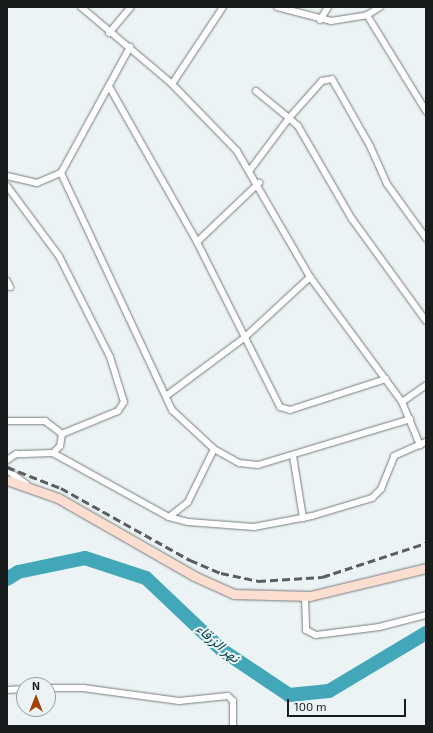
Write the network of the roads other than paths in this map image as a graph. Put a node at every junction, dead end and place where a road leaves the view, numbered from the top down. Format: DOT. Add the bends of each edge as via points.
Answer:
graph roads {
  1 [pos="81,7"];
  2 [pos="131,7"];
  3 [pos="224,7"];
  4 [pos="277,7"];
  5 [pos="328,7"];
  6 [pos="380,7"];
  7 [pos="367,15"];
  8 [pos="320,20"];
  9 [pos="109,33"];
  10 [pos="130,47"];
  11 [pos="172,84"];
  12 [pos="110,88"];
  13 [pos="256,91"];
  14 [pos="426,111"];
  15 [pos="288,118"];
  16 [pos="250,170"];
  17 [pos="60,173"];
  18 [pos="7,176"];
  19 [pos="259,183"];
  20 [pos="7,186"];
  21 [pos="426,238"];
  22 [pos="197,242"];
  23 [pos="310,277"];
  24 [pos="426,321"];
  25 [pos="244,338"];
  26 [pos="386,379"];
  27 [pos="426,384"];
  28 [pos="166,396"];
  29 [pos="402,402"];
  30 [pos="410,419"];
  31 [pos="7,421"];
  32 [pos="62,434"];
  33 [pos="423,443"];
  34 [pos="214,449"];
  35 [pos="53,453"];
  36 [pos="293,456"];
  37 [pos="7,460"];
  38 [pos="7,470"];
  39 [pos="7,480"];
  40 [pos="30,488"];
  41 [pos="169,517"];
  42 [pos="303,518"];
  43 [pos="426,568"];
  44 [pos="305,597"];
  45 [pos="426,614"];
  46 [pos="56,688"];
  47 [pos="233,726"];
  1 -- 9 [label="street"];
  2 -- 9 [label="street"];
  3 -- 11 [label="street"];
  4 -- 8 [label="street"];
  5 -- 8 [label="street"];
  6 -- 7 [label="street"];
  7 -- 8 [label="street" via="341,21"];
  7 -- 14 [label="street"];
  9 -- 10 [label="street"];
  10 -- 11 [label="street"];
  10 -- 12 [label="street"];
  11 -- 16 [label="street" via="225,136"];
  12 -- 17 [label="street"];
  12 -- 22 [label="street"];
  13 -- 15 [label="street"];
  15 -- 16 [label="street"];
  15 -- 21 [label="street" via="322,81 332,79 370,146 387,184"];
  15 -- 24 [label="street" via="306,136 360,232"];
  16 -- 19 [label="street"];
  17 -- 18 [label="street" via="37,183"];
  17 -- 28 [label="street"];
  19 -- 22 [label="street"];
  19 -- 23 [label="street"];
  20 -- 32 [label="street" via="59,256 110,357 124,399 124,407 118,411"];
  22 -- 25 [label="street"];
  23 -- 25 [label="street"];
  23 -- 26 [label="street"];
  25 -- 26 [label="street" via="282,409 290,410"];
  25 -- 28 [label="street"];
  26 -- 29 [label="street"];
  27 -- 29 [label="street"];
  28 -- 34 [label="street" via="181,422"];
  29 -- 30 [label="street"];
  30 -- 33 [label="street"];
  30 -- 36 [label="street"];
  31 -- 32 [label="street" via="45,420"];
  32 -- 35 [label="street" via="60,446"];
  33 -- 42 [label="street" via="394,456 381,489 372,498"];
  34 -- 36 [label="street" via="245,465 263,464"];
  34 -- 41 [label="street" via="188,502"];
  35 -- 37 [label="street" via="16,454"];
  35 -- 41 [label="street"];
  36 -- 42 [label="street"];
  38 -- 40 [label="street"];
  39 -- 40 [label="street"];
  40 -- 44 [label="street" via="68,504 224,592 251,596"];
  41 -- 42 [label="street" via="188,522 254,527"];
  43 -- 44 [label="street"];
  44 -- 45 [label="street" via="306,630 316,635 379,627"];
  46 -- 47 [label="street" via="93,689 179,701 228,696 233,701"];
}
